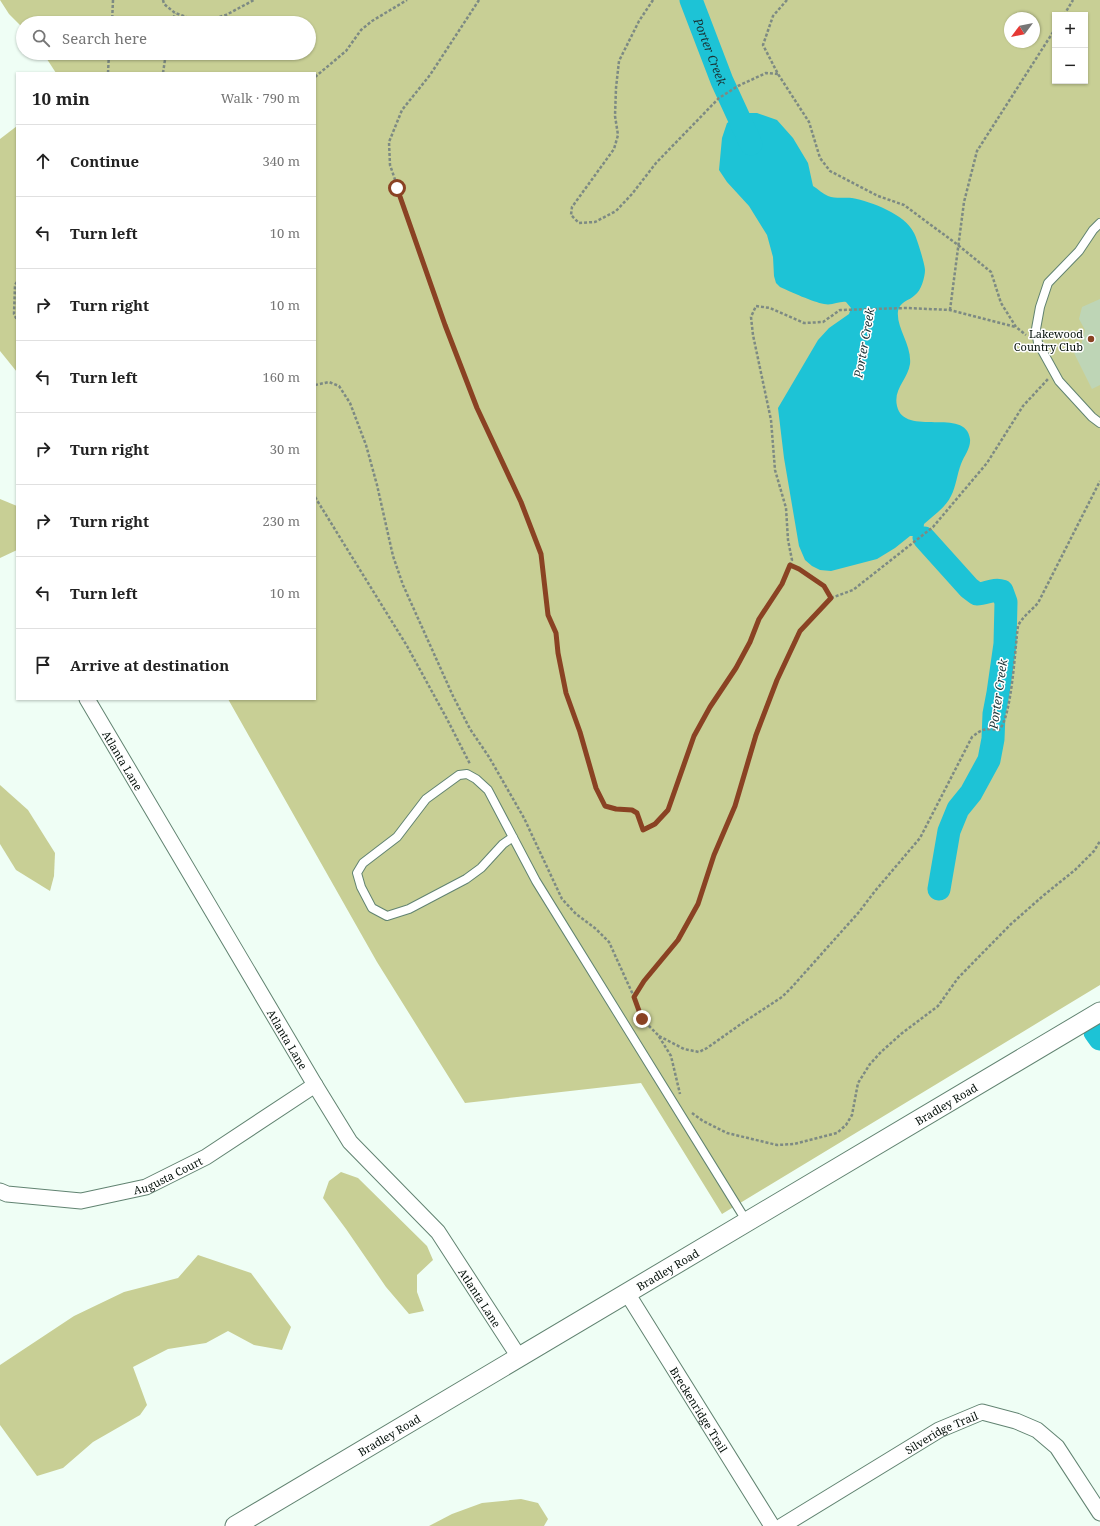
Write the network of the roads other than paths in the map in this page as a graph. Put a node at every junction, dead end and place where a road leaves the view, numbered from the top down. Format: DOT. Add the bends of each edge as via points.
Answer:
graph roads {
  1 [pos="1100,223"];
  2 [pos="1100,423"];
  3 [pos="88,700"];
  4 [pos="513,838"];
  5 [pos="1100,1012"];
  6 [pos="315,1085"];
  7 [pos="0,1191"];
  8 [pos="747,1222"];
  9 [pos="627,1293"];
  10 [pos="519,1357"];
  11 [pos="1100,1513"];
  12 [pos="236,1526"];
  13 [pos="772,1526"];
  14 [pos="782,1526"];
  1 -- 2 [label="lane" via="1079,251 1048,283 1036,329 1038,343 1059,381"];
  3 -- 6 [label="street, Atlanta Lane"];
  4 -- 4 [label="lane" via="488,790 467,774 459,775 426,799 397,837 363,863 357,873 360,886 372,908 387,916 409,909 466,879 481,868 503,844"];
  4 -- 8 [label="lane" via="536,880"];
  5 -- 8 [label="street, Bradley Road"];
  6 -- 7 [label="street, Augusta Court" via="206,1157 146,1187 81,1201 7,1194"];
  6 -- 10 [label="street, Atlanta Lane" via="350,1142 438,1232"];
  8 -- 9 [label="street, Bradley Road"];
  9 -- 10 [label="street, Bradley Road"];
  9 -- 13 [label="street, Breckenridge Trail"];
  10 -- 12 [label="street, Bradley Road"];
  11 -- 14 [label="street, Silveridge Trail" via="1057,1447 1037,1430 1016,1421 982,1412 938,1430"];
}
